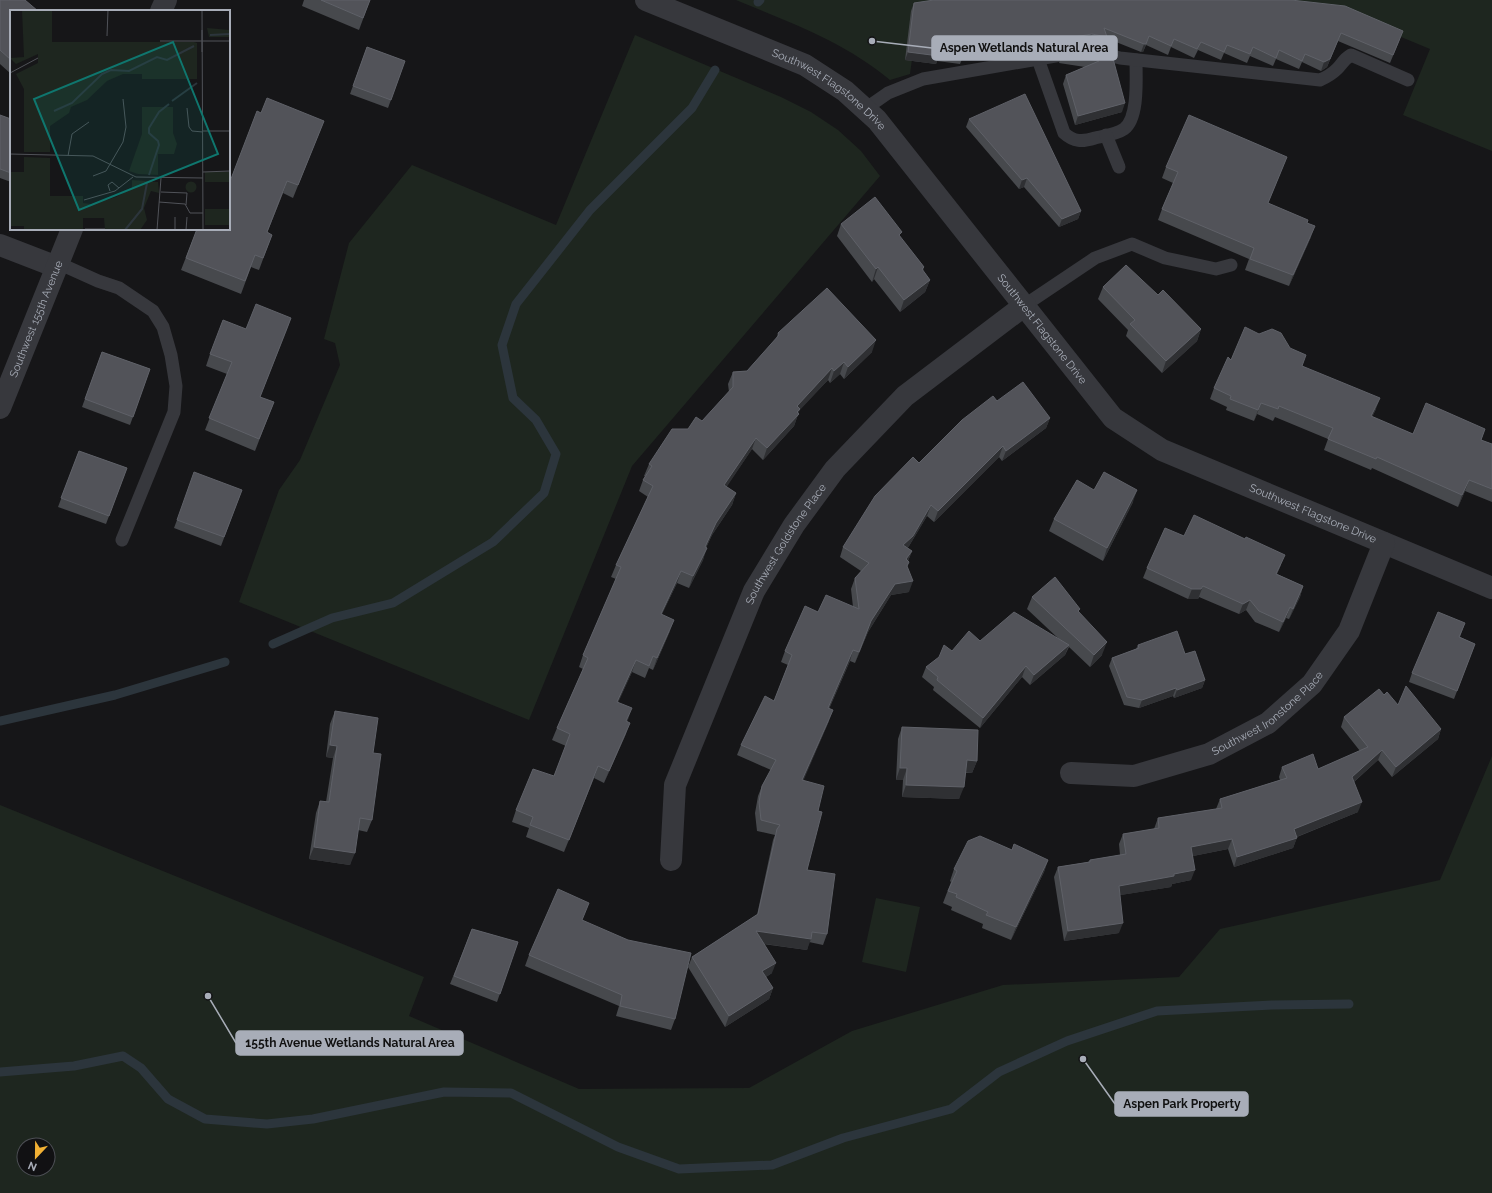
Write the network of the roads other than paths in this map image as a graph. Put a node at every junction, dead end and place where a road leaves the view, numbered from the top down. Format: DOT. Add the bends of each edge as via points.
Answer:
graph roads {
  1 [pos="166,0"];
  2 [pos="646,0"];
  3 [pos="161,10"];
  4 [pos="1038,59"];
  5 [pos="1136,60"];
  6 [pos="1408,80"];
  7 [pos="864,109"];
  8 [pos="1106,135"];
  9 [pos="1119,166"];
  10 [pos="72,230"];
  11 [pos="0,245"];
  12 [pos="58,265"];
  13 [pos="1231,265"];
  14 [pos="1025,305"];
  15 [pos="0,408"];
  16 [pos="122,540"];
  17 [pos="1384,543"];
  18 [pos="1492,588"];
  19 [pos="1070,773"];
  20 [pos="671,860"];
  1 -- 3 [label="street"];
  2 -- 7 [label="street, Southwest Flagstone Drive" via="805,65 845,91"];
  4 -- 5 [label="lane" via="1090,50"];
  4 -- 7 [label="lane" via="923,79 888,94"];
  4 -- 8 [label="lane" via="1064,133 1072,140 1081,142"];
  5 -- 6 [label="lane" via="1320,80 1330,76 1350,55"];
  5 -- 8 [label="lane" via="1132,122 1124,129"];
  7 -- 14 [label="street, Southwest Flagstone Drive" via="877,120"];
  8 -- 9 [label="lane"];
  10 -- 12 [label="street, Southwest 155th Avenue"];
  11 -- 12 [label="street"];
  12 -- 15 [label="street, Southwest 155th Avenue"];
  12 -- 16 [label="lane" via="119,288 152,311 163,327 171,355 176,386 174,412"];
  13 -- 14 [label="lane" via="1216,269 1165,258 1132,244 1095,258"];
  14 -- 17 [label="street, Southwest Flagstone Drive" via="1113,418 1156,446"];
  14 -- 20 [label="street, Southwest Goldstone Place" via="905,396 835,470 794,525 754,591 675,785"];
  17 -- 18 [label="street, Southwest Flagstone Drive"];
  17 -- 19 [label="street, Southwest Ironstone Place" via="1349,631 1312,684 1268,723 1209,754 1134,776"];
}
